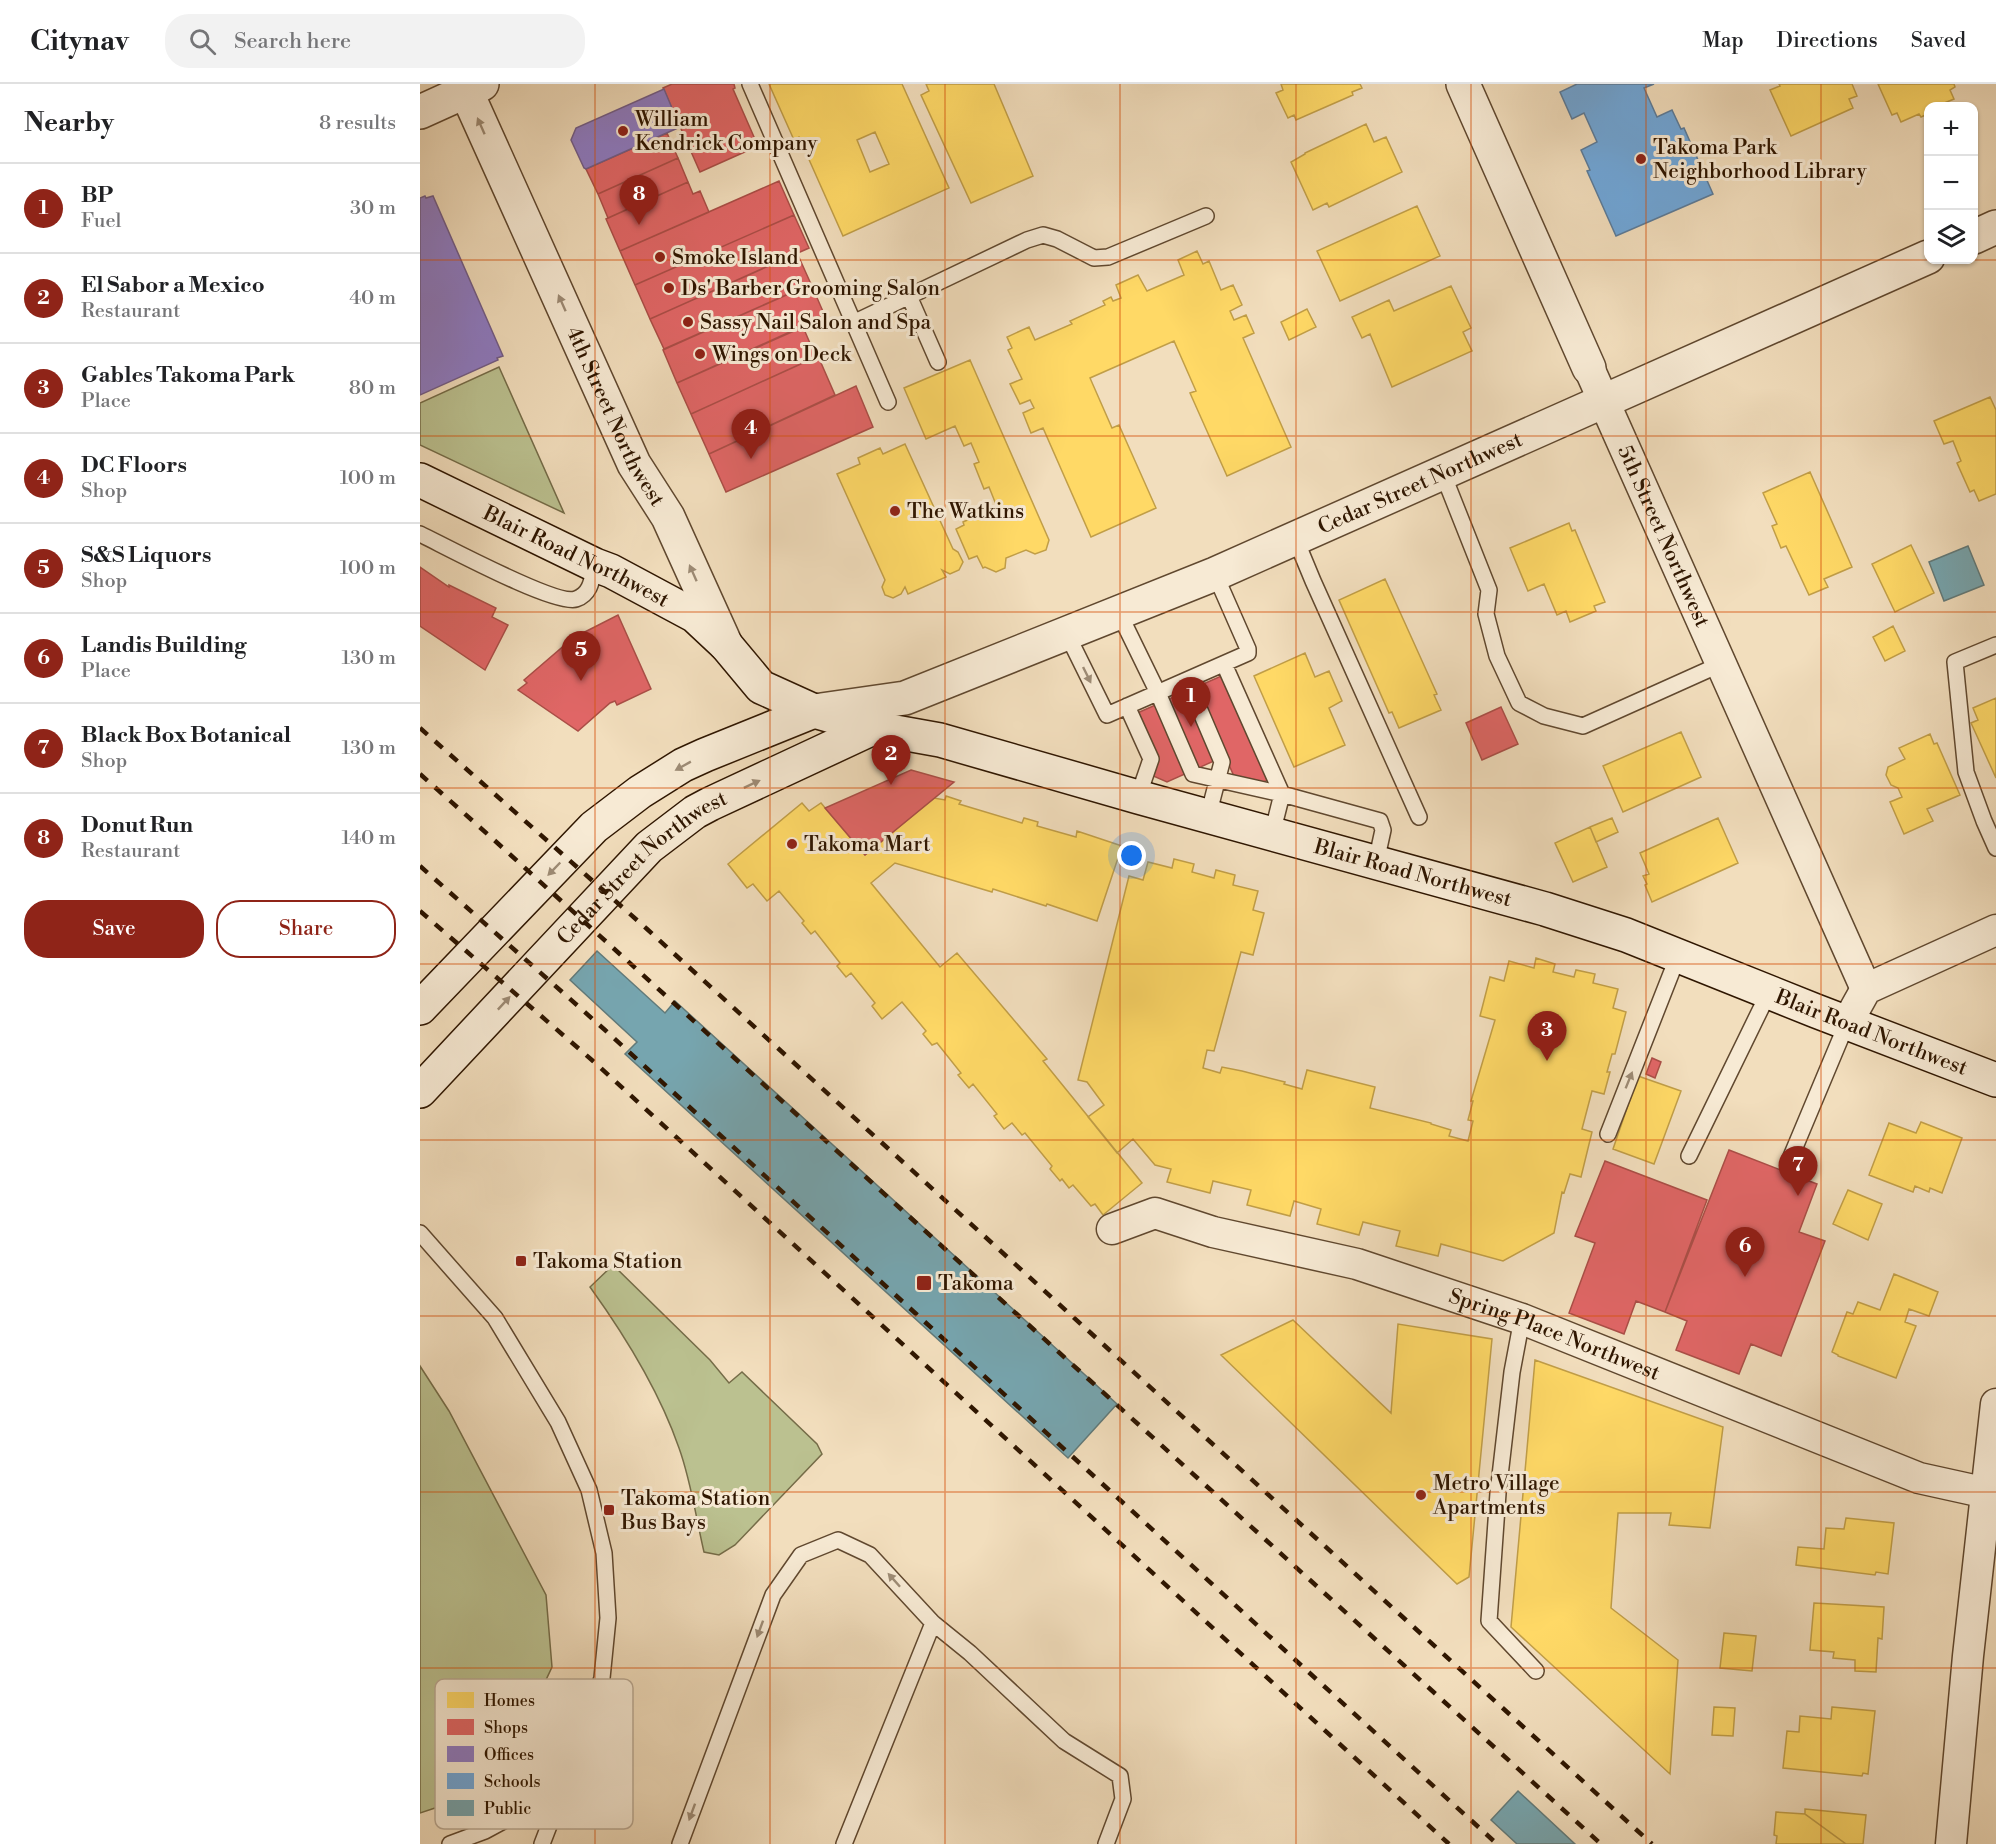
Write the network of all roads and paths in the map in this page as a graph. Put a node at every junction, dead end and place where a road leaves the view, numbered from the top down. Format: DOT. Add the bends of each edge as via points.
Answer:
graph roads {
  1 [pos="750,84"];
  2 [pos="1463,84"];
  3 [pos="470,86"];
  4 [pos="420,112"];
  5 [pos="1206,216"];
  6 [pos="1996,226"];
  7 [pos="1978,235"];
  8 [pos="1924,259"];
  9 [pos="909,296"];
  10 [pos="854,323"];
  11 [pos="938,362"];
  12 [pos="1589,368"];
  13 [pos="1604,401"];
  14 [pos="888,402"];
  15 [pos="1443,474"];
  16 [pos="420,480"];
  17 [pos="420,534"];
  18 [pos="1296,540"];
  19 [pos="594,565"];
  20 [pos="1215,574"];
  21 [pos="1119,613"];
  22 [pos="1067,634"];
  23 [pos="726,645"];
  24 [pos="1996,645"];
  25 [pos="1224,664"];
  26 [pos="1721,664"];
  27 [pos="1187,680"];
  28 [pos="1158,693"];
  29 [pos="905,698"];
  30 [pos="1127,706"];
  31 [pos="814,711"];
  32 [pos="873,728"];
  33 [pos="1218,780"];
  34 [pos="1282,794"];
  35 [pos="1138,797"];
  36 [pos="1208,816"];
  37 [pos="1419,817"];
  38 [pos="1272,834"];
  39 [pos="1996,848"];
  40 [pos="1376,862"];
  41 [pos="1996,930"];
  42 [pos="1678,956"];
  43 [pos="1866,988"];
  44 [pos="1769,992"];
  45 [pos="420,1008"];
  46 [pos="1847,1023"];
  47 [pos="1996,1080"];
  48 [pos="420,1091"];
  49 [pos="1608,1134"];
  50 [pos="1689,1156"];
  51 [pos="1790,1159"];
  52 [pos="1112,1229"];
  53 [pos="420,1233"];
  54 [pos="1522,1319"];
  55 [pos="1996,1404"];
  56 [pos="1987,1493"];
  57 [pos="933,1623"];
  58 [pos="1536,1671"];
  59 [pos="602,1679"];
  60 [pos="488,1829"];
  61 [pos="548,1829"];
  62 [pos="450,1844"];
  63 [pos="542,1844"];
  64 [pos="680,1844"];
  65 [pos="843,1844"];
  66 [pos="1106,1844"];
  67 [pos="1951,1844"];
  1 -- 10 [label="lane"];
  2 -- 12 [label="main road, 5th Street Northwest"];
  3 -- 4 [label="main road"];
  23 -- 3 [label="main road, 4th Street Northwest, one-way" via="668,517 634,464"];
  5 -- 9 [label="lane" via="1108,257 1094,258 1043,235"];
  6 -- 7 [label="main road"];
  8 -- 13 [label="main road, Cedar Street Northwest"];
  9 -- 10 [label="lane"];
  9 -- 11 [label="lane"];
  10 -- 14 [label="lane"];
  12 -- 13 [label="street, 5th Street Northwest"];
  13 -- 15 [label="main road, Cedar Street Northwest"];
  13 -- 26 [label="street, 5th Street Northwest"];
  15 -- 18 [label="main road, Cedar Street Northwest"];
  15 -- 26 [label="lane" via="1489,590 1486,614 1497,656 1519,703 1544,716 1582,726"];
  16 -- 19 [label="main road, Blair Road Northwest"];
  17 -- 19 [label="lane" via="568,601 578,599 590,588"];
  18 -- 20 [label="main road, Cedar Street Northwest"];
  18 -- 37 [label="lane"];
  19 -- 23 [label="main road, Blair Road Northwest" via="695,616"];
  20 -- 21 [label="main road, Cedar Street Northwest"];
  20 -- 25 [label="lane" via="1248,649 1248,653"];
  21 -- 22 [label="main road, Cedar Street Northwest"];
  21 -- 28 [label="lane"];
  22 -- 29 [label="main road, Cedar Street Northwest"];
  22 -- 30 [label="lane, one-way" via="1107,715"];
  23 -- 31 [label="main road, 4th Street Northwest" via="761,687"];
  24 -- 39 [label="lane" via="1955,662 1966,772"];
  25 -- 27 [label="lane"];
  25 -- 34 [label="lane"];
  26 -- 43 [label="street, 5th Street Northwest"];
  27 -- 28 [label="lane"];
  27 -- 33 [label="lane" via="1222,762"];
  28 -- 30 [label="lane"];
  28 -- 33 [label="lane" via="1193,774"];
  29 -- 31 [label="main road, Cedar Street Northwest"];
  29 -- 32 [label="main road, Cedar Street Northwest"];
  30 -- 35 [label="lane" via="1151,759"];
  31 -- 32 [label="main road, Blair Road Northwest"];
  31 -- 45 [label="main road, Cedar Street Northwest, one-way" via="683,765 631,799 594,827"];
  32 -- 35 [label="main road, Blair Road Northwest" via="940,740"];
  48 -- 32 [label="main road, Cedar Street Northwest, one-way" via="649,847 710,804"];
  33 -- 34 [label="lane"];
  33 -- 36 [label="lane"];
  34 -- 38 [label="lane"];
  34 -- 40 [label="lane" via="1380,821 1383,830"];
  35 -- 36 [label="main road, Blair Road Northwest"];
  36 -- 38 [label="main road, Blair Road Northwest"];
  38 -- 40 [label="main road, Blair Road Northwest"];
  40 -- 42 [label="main road, Blair Road Northwest" via="1545,909"];
  41 -- 43 [label="street"];
  42 -- 44 [label="main road, Blair Road Northwest"];
  49 -- 42 [label="lane, one-way"];
  43 -- 46 [label="street"];
  44 -- 46 [label="main road, Blair Road Northwest"];
  44 -- 50 [label="lane"];
  46 -- 47 [label="main road, Blair Road Northwest"];
  46 -- 51 [label="lane"];
  52 -- 54 [label="street, Spring Place Northwest" via="1155,1213 1213,1232 1357,1264"];
  53 -- 59 [label="lane" via="495,1318 558,1422 589,1491 604,1553 608,1618"];
  54 -- 56 [label="street, Spring Place Northwest" via="1919,1478"];
  54 -- 58 [label="lane" via="1501,1471 1489,1621"];
  55 -- 56 [label="street"];
  56 -- 67 [label="street"];
  57 -- 64 [label="lane, one-way" via="870,1555 838,1540 801,1555 773,1595"];
  57 -- 65 [label="lane"];
  57 -- 66 [label="lane" via="1064,1741 1120,1776 1123,1799"];
  60 -- 62 [label="lane"];
  61 -- 63 [label="lane"];
}
